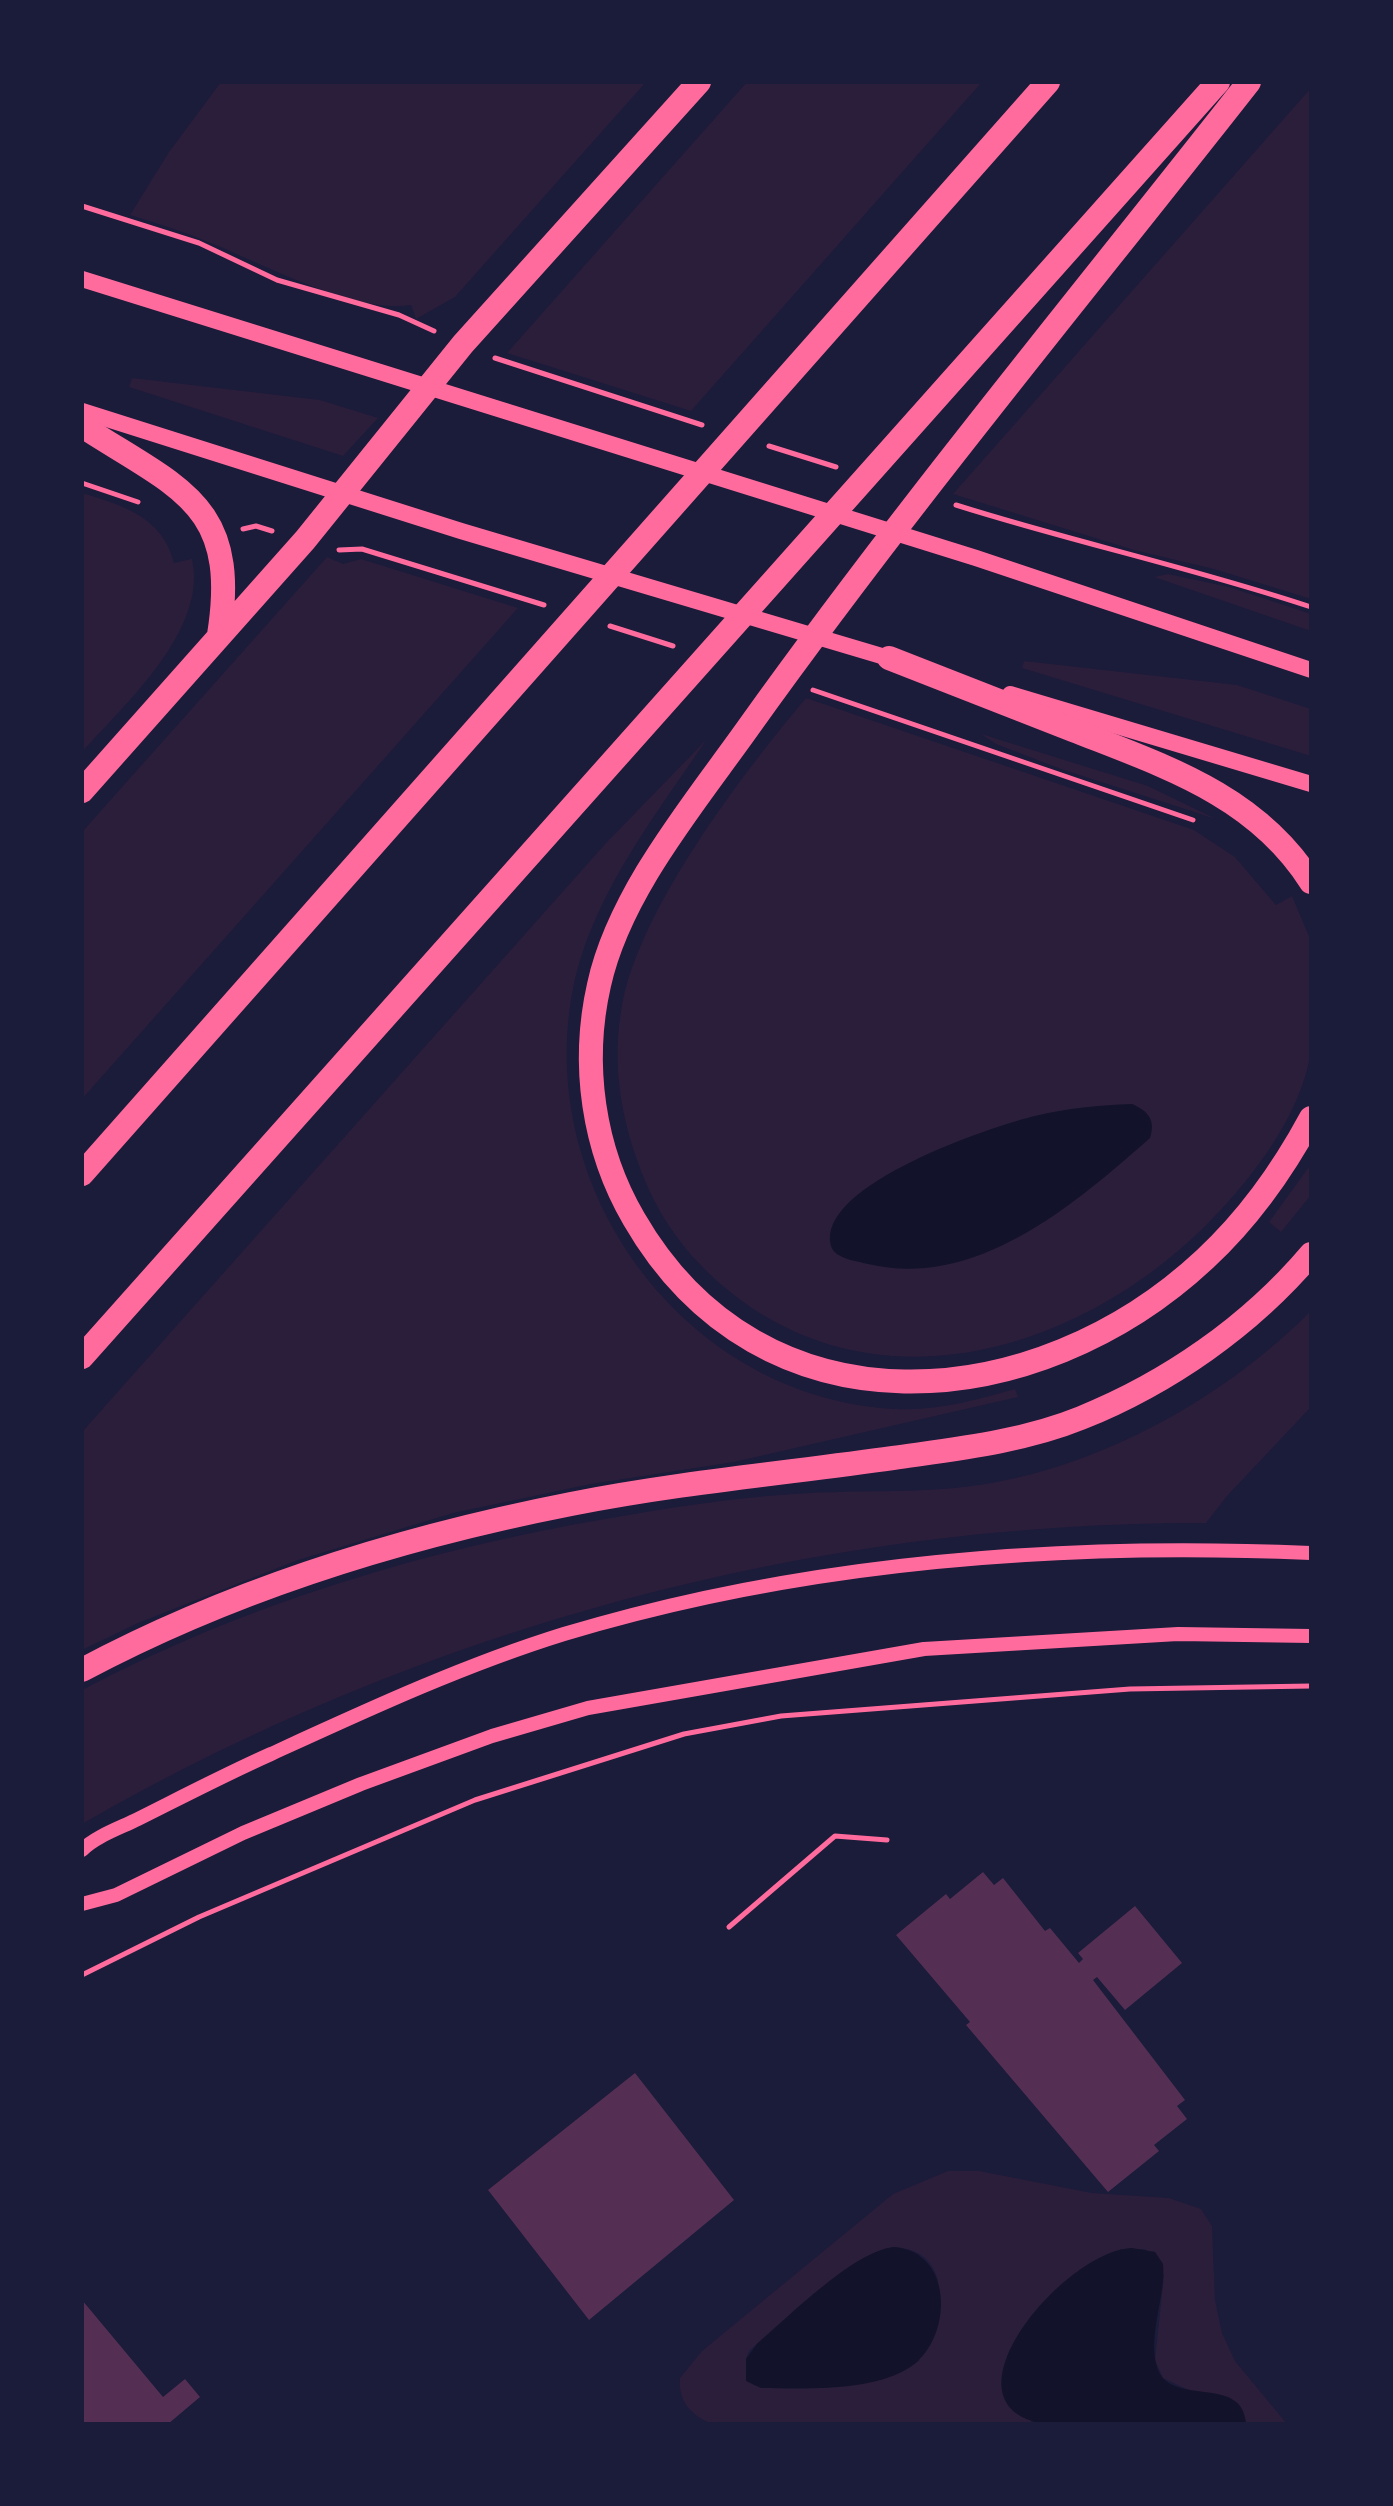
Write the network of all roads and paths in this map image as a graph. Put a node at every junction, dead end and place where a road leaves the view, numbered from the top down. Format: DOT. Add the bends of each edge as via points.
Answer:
graph roads {
  1 [pos="699,82"];
  2 [pos="1048,82"];
  3 [pos="1218,82"];
  4 [pos="1249,82"];
  5 [pos="82,206"];
  6 [pos="82,279"];
  7 [pos="399,315"];
  8 [pos="516,367"];
  9 [pos="429,388"];
  10 [pos="82,411"];
  11 [pos="82,426"];
  12 [pos="707,426"];
  13 [pos="767,445"];
  14 [pos="843,469"];
  15 [pos="82,483"];
  16 [pos="345,492"];
  17 [pos="948,502"];
  18 [pos="142,505"];
  19 [pos="343,551"];
  20 [pos="549,607"];
  21 [pos="1311,607"];
  22 [pos="594,621"];
  23 [pos="219,635"];
  24 [pos="685,650"];
  25 [pos="889,658"];
  26 [pos="1311,670"];
  27 [pos="806,688"];
  28 [pos="1311,784"];
  29 [pos="82,791"];
  30 [pos="1202,824"];
  31 [pos="1311,882"];
  32 [pos="1311,1118"];
  33 [pos="82,1174"];
  34 [pos="1311,1254"];
  35 [pos="82,1357"];
  36 [pos="1311,1553"];
  37 [pos="1311,1636"];
  38 [pos="82,1670"];
  39 [pos="1311,1686"];
  40 [pos="887,1840"];
  41 [pos="82,1850"];
  42 [pos="82,1904"];
  43 [pos="729,1927"];
  44 [pos="82,1975"];
  1 -- 9 [label="highway"];
  2 -- 33 [label="highway"];
  3 -- 35 [label="highway"];
  4 -- 32 [label="highway" via="822,628 661,854 626,911 603,968 592,1022 592,1081 602,1147 618,1189 654,1250 686,1288 759,1345 810,1368 880,1382 924,1383 1008,1367 1070,1345 1140,1309 1203,1261 1240,1223"];
  5 -- 7 [label="path" via="199,243 277,280"];
  6 -- 9 [label="main road"];
  8 -- 12 [label="path"];
  9 -- 16 [label="highway"];
  9 -- 26 [label="main road" via="976,558"];
  10 -- 16 [label="main road"];
  11 -- 23 [label="highway" via="184,493 209,520 225,581"];
  13 -- 14 [label="path"];
  15 -- 18 [label="path"];
  16 -- 23 [label="highway"];
  16 -- 25 [label="main road"];
  17 -- 21 [label="path"];
  19 -- 20 [label="path" via="358,548"];
  22 -- 24 [label="path"];
  23 -- 29 [label="highway"];
  25 -- 28 [label="main road"];
  25 -- 31 [label="highway" via="1205,783 1275,836"];
  27 -- 30 [label="path"];
  34 -- 38 [label="highway" via="1264,1302 1206,1349 1165,1377 1079,1419 988,1443 575,1503 467,1526 250,1595"];
  36 -- 41 [label="street" via="1190,1547 1056,1553 911,1563 775,1582 564,1635 456,1674 221,1777"];
  37 -- 42 [label="street" via="1178,1634 924,1649 588,1708 361,1784 243,1833 116,1895"];
  39 -- 44 [label="path" via="1114,1691 781,1716 684,1734 446,1811 199,1917"];
  40 -- 43 [label="path" via="835,1836"];
}
